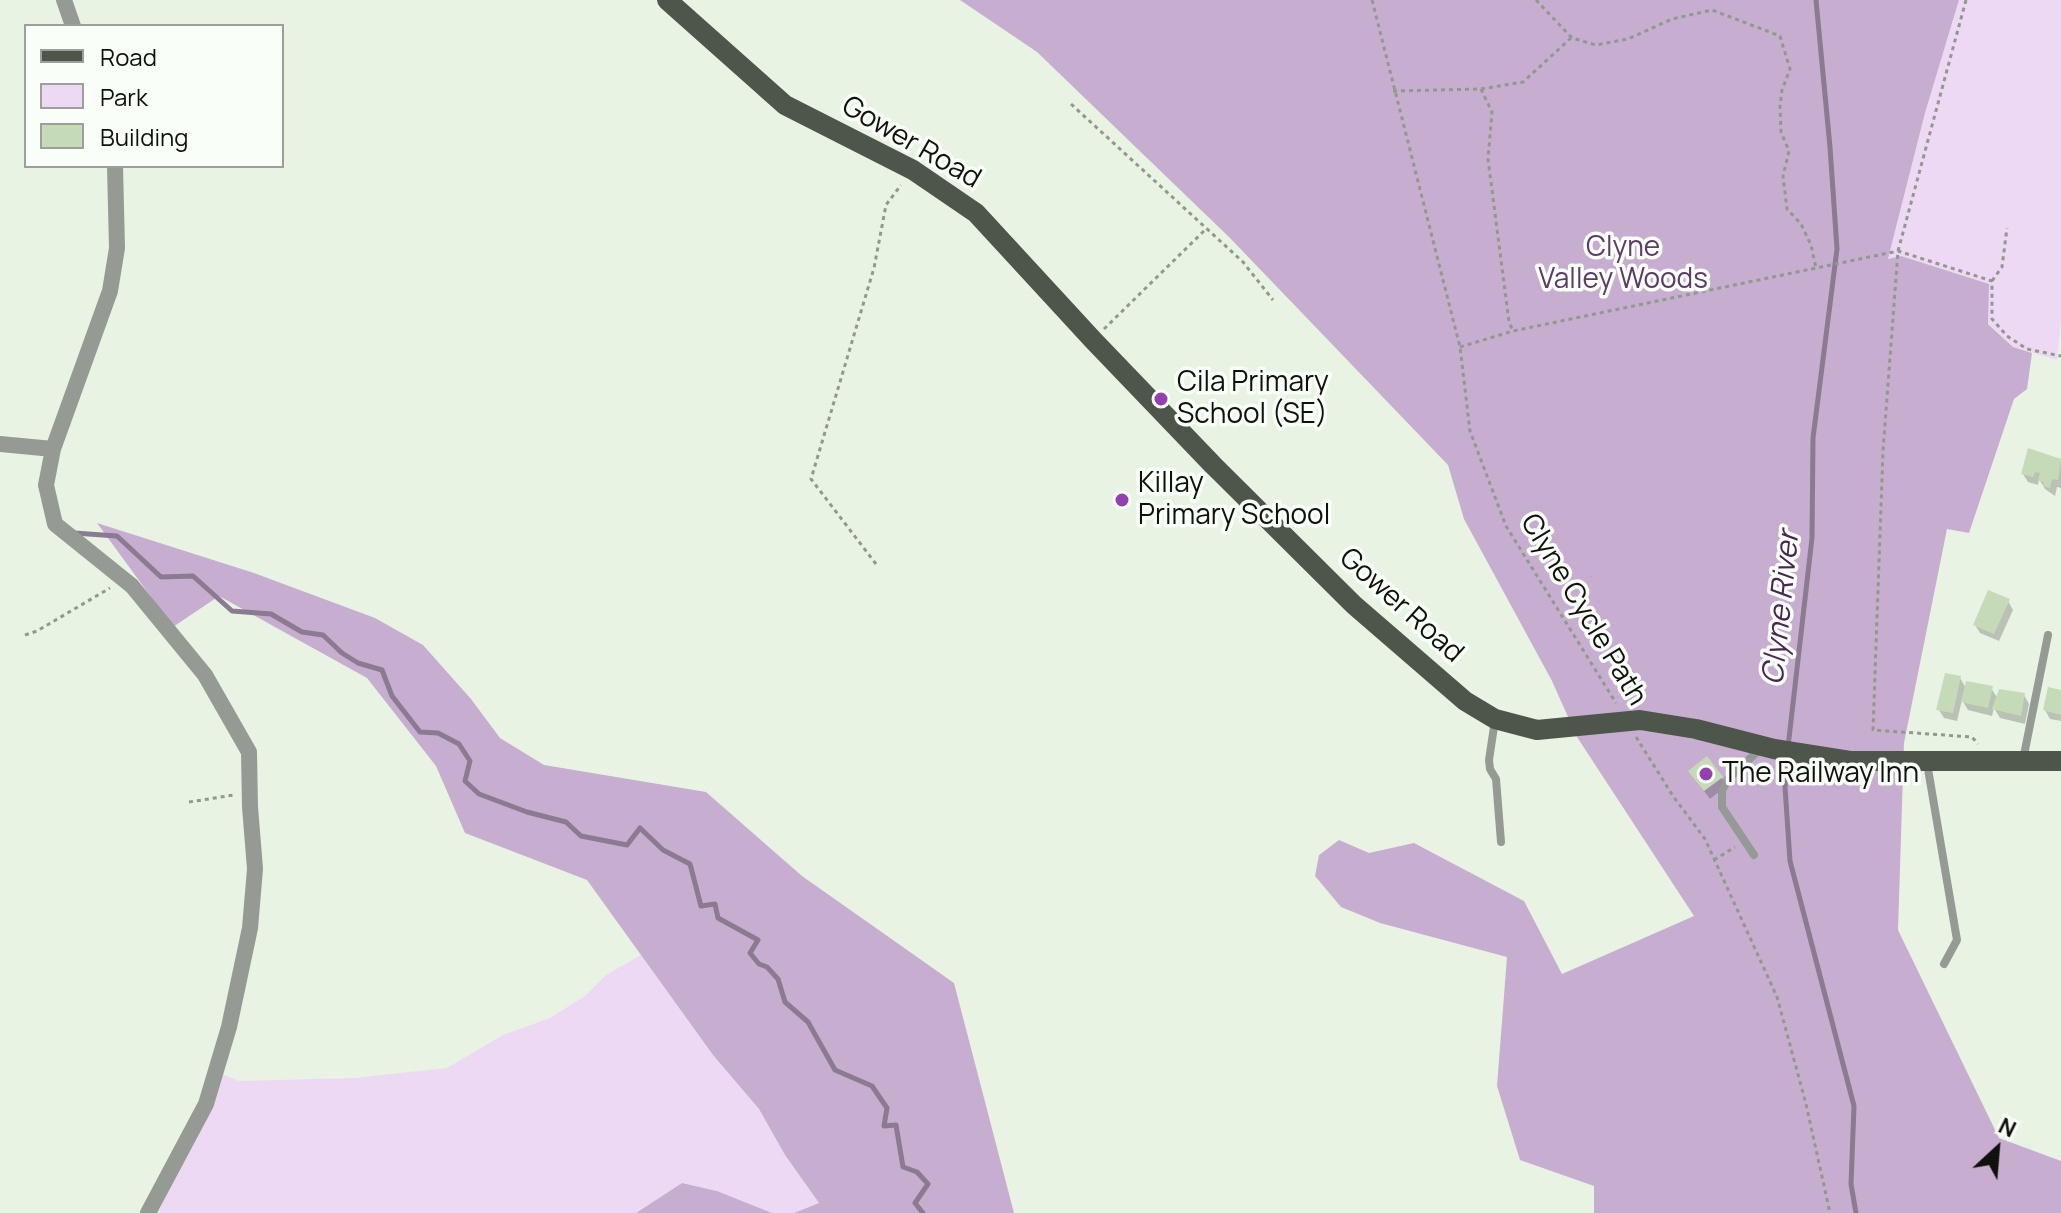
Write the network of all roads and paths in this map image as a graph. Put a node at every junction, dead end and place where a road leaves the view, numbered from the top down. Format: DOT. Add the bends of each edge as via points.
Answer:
graph roads {
  1 [pos="64,0"];
  2 [pos="667,0"];
  3 [pos="1372,0"];
  4 [pos="1536,0"];
  5 [pos="1966,0"];
  6 [pos="72,24"];
  7 [pos="1572,38"];
  8 [pos="1481,89"];
  9 [pos="1393,91"];
  10 [pos="1071,104"];
  11 [pos="115,168"];
  12 [pos="913,170"];
  13 [pos="2007,228"];
  14 [pos="1206,229"];
  15 [pos="1898,251"];
  16 [pos="1816,268"];
  17 [pos="1992,281"];
  18 [pos="1273,300"];
  19 [pos="1513,331"];
  20 [pos="1093,340"];
  21 [pos="1460,347"];
  22 [pos="2061,356"];
  23 [pos="0,444"];
  24 [pos="53,449"];
  25 [pos="876,564"];
  26 [pos="124,579"];
  27 [pos="25,635"];
  28 [pos="2048,635"];
  29 [pos="1619,708"];
  30 [pos="1495,719"];
  31 [pos="1634,733"];
  32 [pos="1774,749"];
  33 [pos="2023,760"];
  34 [pos="2061,761"];
  35 [pos="1993,762"];
  36 [pos="1927,763"];
  37 [pos="250,793"];
  38 [pos="189,802"];
  39 [pos="1745,841"];
  40 [pos="1501,842"];
  41 [pos="1754,855"];
  42 [pos="1714,860"];
  43 [pos="1944,964"];
  44 [pos="148,1213"];
  45 [pos="1830,1213"];
  1 -- 6 [label="street"];
  2 -- 12 [label="main road, Gower Road" via="785,105"];
  3 -- 9 [label="path, Clyne Cycle Path"];
  4 -- 7 [label="path"];
  5 -- 15 [label="path"];
  7 -- 8 [label="path" via="1523,82"];
  7 -- 16 [label="path" via="1596,45 1628,39 1672,19 1712,10 1780,36 1790,69 1780,106 1781,132 1789,151 1783,176 1787,209 1801,224"];
  8 -- 9 [label="path"];
  8 -- 19 [label="path" via="1492,112 1488,159"];
  9 -- 21 [label="path, Clyne Cycle Path"];
  10 -- 14 [label="path"];
  11 -- 24 [label="street" via="117,248 110,291"];
  12 -- 20 [label="main road, Gower Road" via="976,213"];
  12 -- 25 [label="path" via="886,205 874,268 811,479"];
  13 -- 17 [label="path" via="2002,267"];
  14 -- 18 [label="path" via="1243,262"];
  14 -- 20 [label="path"];
  15 -- 16 [label="path"];
  15 -- 17 [label="path"];
  15 -- 35 [label="path" via="1883,451 1873,730 1972,737"];
  16 -- 19 [label="path"];
  17 -- 22 [label="path" via="1992,319 2007,336 2027,349"];
  19 -- 21 [label="path"];
  20 -- 30 [label="main road, Gower Road" via="1354,605 1465,701"];
  21 -- 29 [label="path, Clyne Cycle Path" via="1470,431 1506,526"];
  23 -- 24 [label="street"];
  24 -- 26 [label="street" via="46,485 55,524"];
  26 -- 27 [label="path"];
  26 -- 37 [label="street" via="205,675 249,752"];
  28 -- 33 [label="lane"];
  30 -- 32 [label="main road, Gower Road" via="1537,730 1640,720"];
  30 -- 40 [label="lane" via="1489,760 1496,779"];
  31 -- 42 [label="path, Clyne Cycle Path"];
  32 -- 36 [label="main road, Gower Road" via="1850,761"];
  32 -- 39 [label="lane" via="1757,752 1722,791 1722,807"];
  33 -- 34 [label="main road, Gower Road"];
  33 -- 35 [label="main road, Gower Road"];
  35 -- 36 [label="main road, Gower Road"];
  36 -- 43 [label="lane" via="1957,940"];
  37 -- 38 [label="path"];
  37 -- 44 [label="street" via="255,869 250,928 229,1027 206,1104"];
  39 -- 41 [label="lane"];
  39 -- 42 [label="path"];
  42 -- 45 [label="path, Clyne Cycle Path" via="1777,997"];
}
